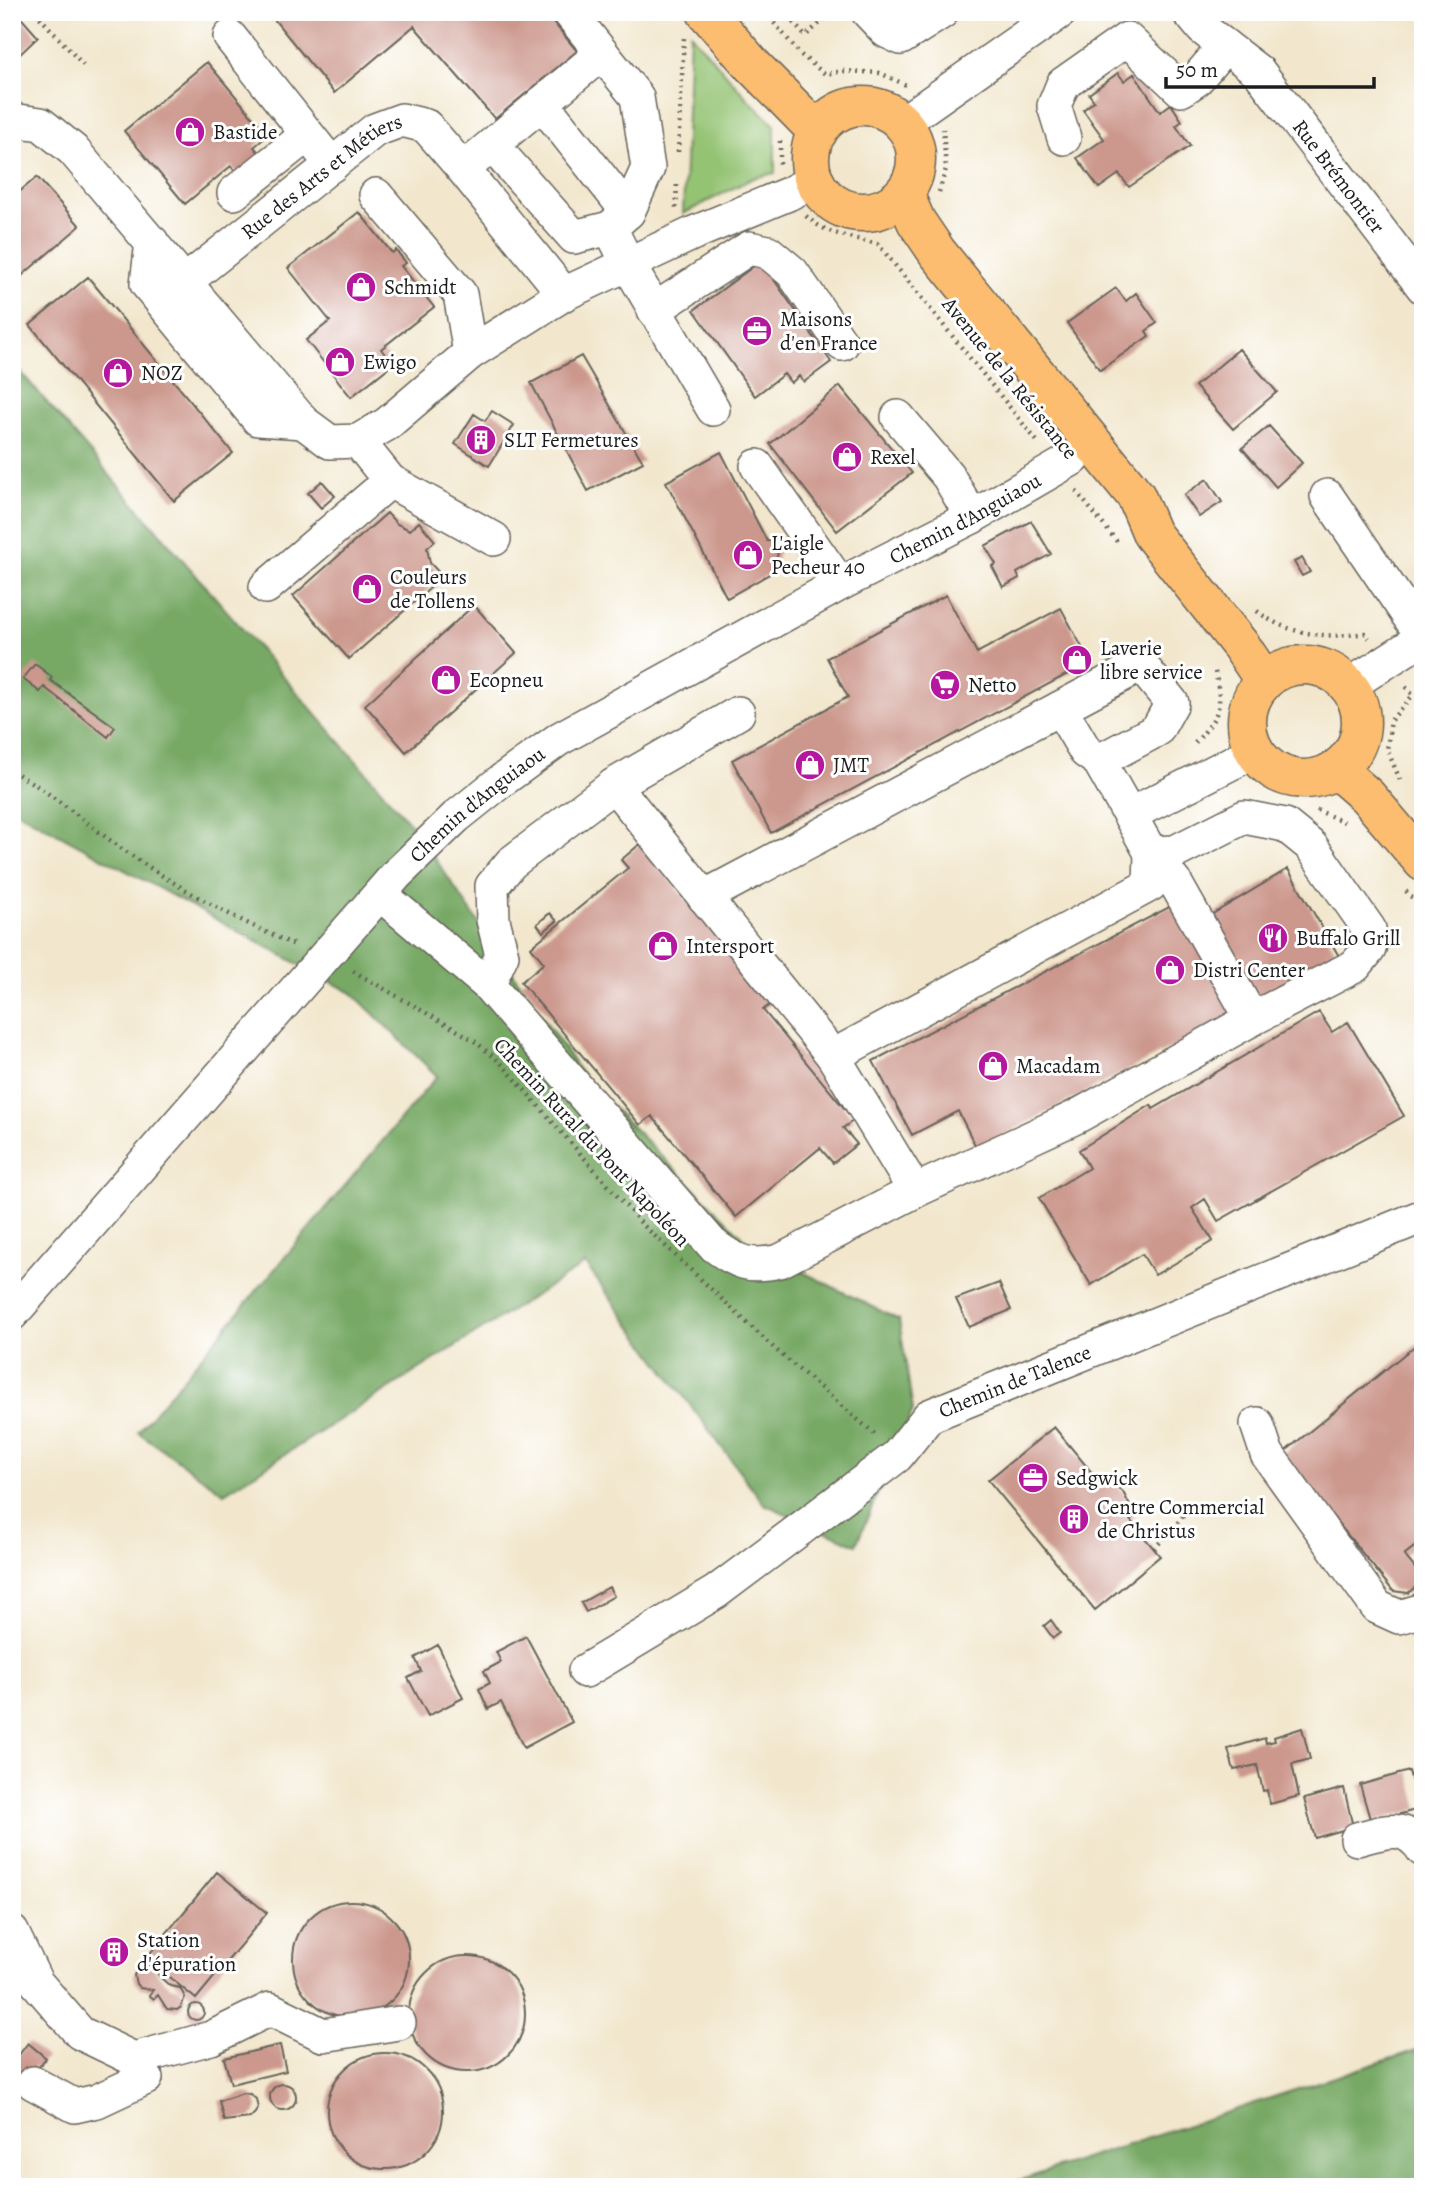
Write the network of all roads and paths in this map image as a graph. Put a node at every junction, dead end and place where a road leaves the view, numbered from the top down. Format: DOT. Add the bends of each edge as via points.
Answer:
graph roads {
  1 [pos="35,12"];
  2 [pos="569,12"];
  3 [pos="735,12"];
  4 [pos="765,12"];
  5 [pos="784,12"];
  6 [pos="833,12"];
  7 [pos="868,12"];
  8 [pos="942,12"];
  9 [pos="1060,12"];
  10 [pos="1189,12"];
  11 [pos="695,23"];
  12 [pos="230,37"];
  13 [pos="1224,46"];
  14 [pos="602,53"];
  15 [pos="86,68"];
  16 [pos="909,86"];
  17 [pos="542,103"];
  18 [pos="12,120"];
  19 [pos="828,122"];
  20 [pos="902,123"];
  21 [pos="307,135"];
  22 [pos="781,136"];
  23 [pos="1064,138"];
  24 [pos="492,145"];
  25 [pos="678,159"];
  26 [pos="332,165"];
  27 [pos="463,169"];
  28 [pos="677,173"];
  29 [pos="799,188"];
  30 [pos="234,193"];
  31 [pos="376,195"];
  32 [pos="893,201"];
  33 [pos="619,220"];
  34 [pos="152,242"];
  35 [pos="674,242"];
  36 [pos="628,264"];
  37 [pos="186,281"];
  38 [pos="1423,287"];
  39 [pos="564,294"];
  40 [pos="654,310"];
  41 [pos="842,344"];
  42 [pos="470,353"];
  43 [pos="713,410"];
  44 [pos="898,417"];
  45 [pos="303,422"];
  46 [pos="358,441"];
  47 [pos="1037,441"];
  48 [pos="757,466"];
  49 [pos="1073,472"];
  50 [pos="390,481"];
  51 [pos="1327,496"];
  52 [pos="972,517"];
  53 [pos="494,539"];
  54 [pos="1137,541"];
  55 [pos="840,583"];
  56 [pos="266,587"];
  57 [pos="1250,605"];
  58 [pos="1365,633"];
  59 [pos="1423,637"];
  60 [pos="1212,661"];
  61 [pos="1264,680"];
  62 [pos="1349,686"];
  63 [pos="1413,695"];
  64 [pos="1060,708"];
  65 [pos="738,713"];
  66 [pos="1195,743"];
  67 [pos="1255,751"];
  68 [pos="1099,761"];
  69 [pos="1336,769"];
  70 [pos="12,772"];
  71 [pos="614,785"];
  72 [pos="1406,787"];
  73 [pos="1131,814"];
  74 [pos="1151,853"];
  75 [pos="1423,862"];
  76 [pos="380,894"];
  77 [pos="704,897"];
  78 [pos="325,957"];
  79 [pos="488,985"];
  80 [pos="1252,1019"];
  81 [pos="833,1056"];
  82 [pos="915,1191"];
  83 [pos="1423,1216"];
  84 [pos="12,1314"];
  85 [pos="1257,1424"];
  86 [pos="897,1456"];
  87 [pos="1187,1512"];
  88 [pos="1154,1549"];
  89 [pos="1423,1610"];
  90 [pos="585,1671"];
  91 [pos="1357,1839"];
  92 [pos="1423,1850"];
  93 [pos="12,1933"];
  94 [pos="399,2023"];
  95 [pos="134,2059"];
  96 [pos="33,2083"];
  1 -- 15 [label="path"];
  2 -- 14 [label="street"];
  3 -- 19 [label="main road"];
  4 -- 16 [label="path" via="801,55 825,74 880,73"];
  5 -- 6 [label="path" via="805,36"];
  7 -- 8 [label="street" via="886,31 901,38"];
  9 -- 20 [label="street"];
  10 -- 13 [label="street, Rue Brémontier"];
  11 -- 19 [label="main road"];
  11 -- 25 [label="path"];
  12 -- 21 [label="street"];
  13 -- 23 [label="street" via="1196,80 1181,90 1127,39 1063,84 1054,106"];
  13 -- 38 [label="street, Rue Brémontier" via="1265,62"];
  14 -- 17 [label="street"];
  14 -- 33 [label="street" via="637,97 648,168"];
  17 -- 24 [label="street"];
  17 -- 33 [label="street"];
  18 -- 34 [label="street" via="41,124 73,150"];
  19 -- 20 [label="main road" via="854,107 872,107"];
  19 -- 29 [label="main road" via="812,147 811,163"];
  20 -- 32 [label="main road" via="916,150 914,173"];
  21 -- 26 [label="street"];
  21 -- 30 [label="street"];
  22 -- 29 [label="path"];
  24 -- 27 [label="street"];
  24 -- 33 [label="street" via="574,237"];
  26 -- 27 [label="street, Rue des Arts et Métiers" via="375,130 402,120 426,126"];
  26 -- 37 [label="street, Rue des Arts et Métiers"];
  27 -- 39 [label="street, Rue des Arts et Métiers"];
  28 -- 35 [label="path"];
  29 -- 32 [label="main road" via="866,212"];
  29 -- 35 [label="street"];
  29 -- 47 [label="path" via="816,226 878,244"];
  31 -- 42 [label="street" via="460,294"];
  32 -- 49 [label="main road, Avenue de la Résistance" via="896,235"];
  32 -- 54 [label="main road, Avenue de la Résistance" via="916,221 1136,496"];
  33 -- 36 [label="street"];
  34 -- 37 [label="street"];
  34 -- 45 [label="street" via="147,284 258,419"];
  35 -- 36 [label="street"];
  36 -- 39 [label="street"];
  36 -- 40 [label="street"];
  37 -- 45 [label="street"];
  39 -- 42 [label="street"];
  40 -- 41 [label="street" via="749,248 768,252 792,272"];
  40 -- 43 [label="street"];
  42 -- 46 [label="street" via="387,424"];
  44 -- 52 [label="street" via="948,476"];
  45 -- 46 [label="street" via="330,442"];
  46 -- 50 [label="street"];
  48 -- 55 [label="street"];
  49 -- 52 [label="street, Chemin d'Anguiaou"];
  49 -- 54 [label="path"];
  49 -- 54 [label="main road, Avenue de la Résistance" via="1123,512"];
  50 -- 53 [label="street"];
  50 -- 56 [label="street"];
  51 -- 59 [label="street" via="1352,519"];
  52 -- 55 [label="street, Chemin d'Anguiaou"];
  54 -- 61 [label="main road, Avenue de la Résistance" via="1241,646"];
  55 -- 76 [label="street, Chemin d'Anguiaou" via="559,740 456,817"];
  57 -- 58 [label="path" via="1286,628 1338,637"];
  59 -- 62 [label="street"];
  60 -- 66 [label="path" via="1221,698 1215,720"];
  61 -- 62 [label="main road" via="1284,668 1307,665 1337,675"];
  61 -- 67 [label="main road" via="1255,691 1247,717"];
  62 -- 69 [label="main road" via="1359,707 1361,730 1352,752"];
  63 -- 72 [label="path" via="1391,720 1387,749 1397,777"];
  64 -- 68 [label="street" via="1086,752"];
  64 -- 68 [label="street" via="1141,665 1172,703 1157,730"];
  64 -- 77 [label="street"];
  65 -- 71 [label="street"];
  67 -- 69 [label="main road" via="1269,766 1295,778 1316,777"];
  67 -- 73 [label="street"];
  68 -- 73 [label="street"];
  69 -- 75 [label="main road" via="1367,796"];
  70 -- 78 [label="path, Chemin Rural du Pont Napoléon" via="194,896"];
  71 -- 77 [label="street"];
  71 -- 79 [label="street" via="511,863 492,887 493,920 502,955"];
  73 -- 74 [label="street"];
  74 -- 80 [label="street" via="1176,884"];
  74 -- 80 [label="street" via="1175,852 1244,817 1285,825 1311,846 1369,929 1369,949 1355,966"];
  74 -- 81 [label="street" via="1150,885"];
  76 -- 78 [label="street, Chemin d'Anguiaou"];
  76 -- 79 [label="street"];
  77 -- 81 [label="street"];
  78 -- 84 [label="street, Chemin d'Anguiaou"];
  78 -- 86 [label="path, Chemin Rural du Pont Napoléon" via="472,1039 501,1063 641,1223"];
  79 -- 82 [label="street" via="712,1244 741,1263 780,1261"];
  80 -- 82 [label="street" via="1076,1117"];
  81 -- 82 [label="street"];
  83 -- 86 [label="street, Chemin de Talence" via="929,1416"];
  85 -- 89 [label="street" via="1267,1454 1377,1607 1399,1618"];
  86 -- 90 [label="street, Chemin de Talence" via="716,1592"];
  87 -- 88 [label="path"];
  91 -- 92 [label="street" via="1393,1830 1415,1838"];
  93 -- 95 [label="street" via="36,1982 80,2033"];
  94 -- 95 [label="street" via="323,2035 270,2009 211,2038"];
  95 -- 96 [label="street" via="146,2078 97,2101 75,2106"];
}
